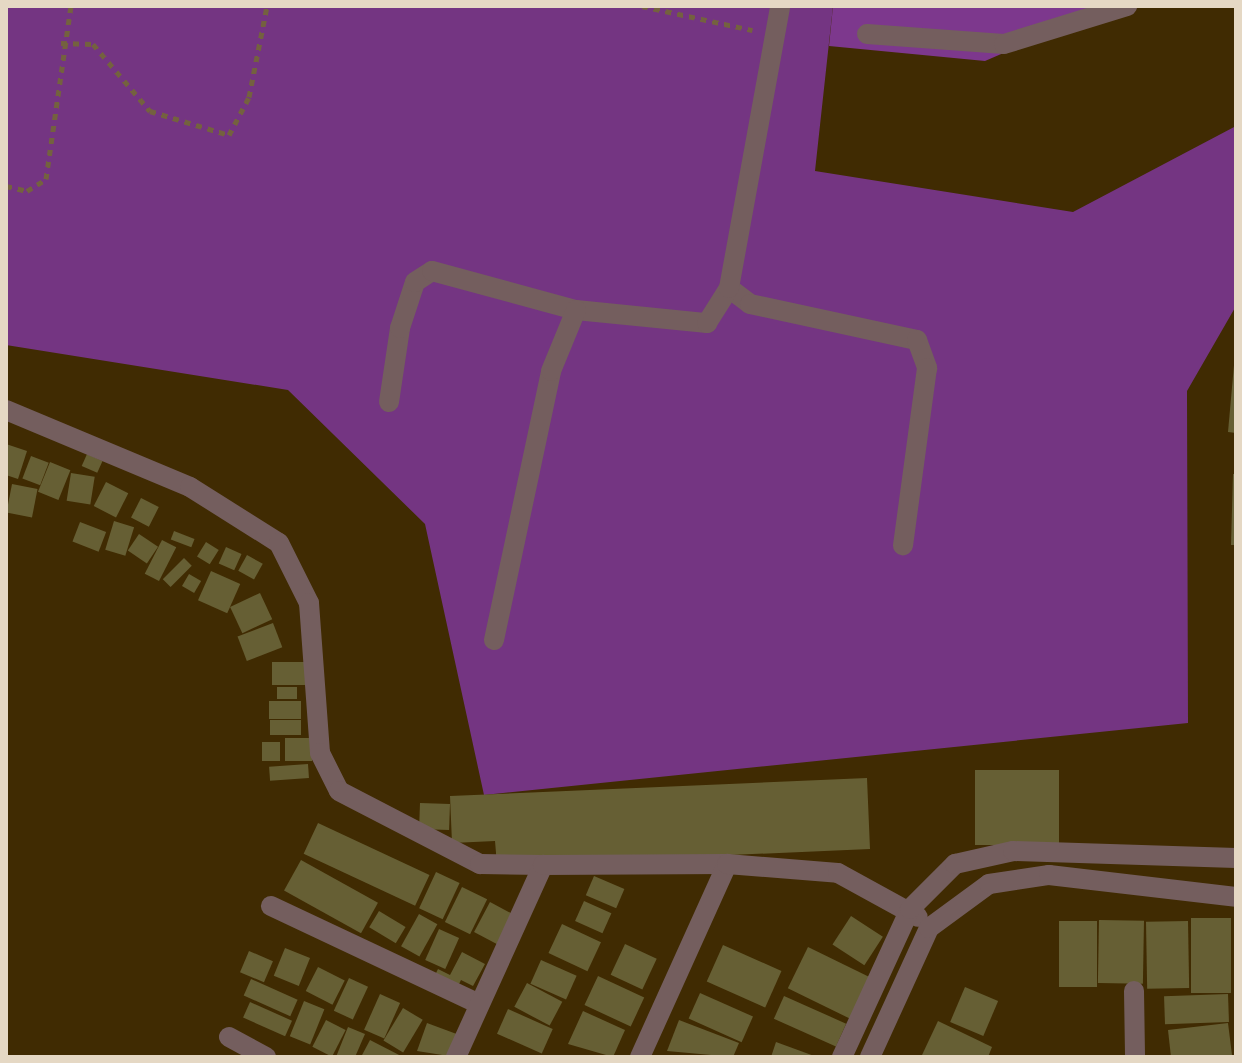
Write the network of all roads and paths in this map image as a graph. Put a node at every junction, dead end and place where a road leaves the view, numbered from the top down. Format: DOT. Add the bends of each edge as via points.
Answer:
graph roads {
  1 [pos="71,6"];
  2 [pos="267,6"];
  3 [pos="642,6"];
  4 [pos="780,6"];
  5 [pos="1127,6"];
  6 [pos="773,34"];
  7 [pos="867,34"];
  8 [pos="61,43"];
  9 [pos="6,186"];
  10 [pos="729,288"];
  11 [pos="576,310"];
  12 [pos="389,402"];
  13 [pos="6,410"];
  14 [pos="903,545"];
  15 [pos="494,640"];
  16 [pos="1236,858"];
  17 [pos="727,864"];
  18 [pos="543,865"];
  19 [pos="1236,897"];
  20 [pos="271,906"];
  21 [pos="910,909"];
  22 [pos="929,928"];
  23 [pos="1134,991"];
  24 [pos="477,1003"];
  25 [pos="229,1037"];
  26 [pos="266,1057"];
  27 [pos="456,1057"];
  28 [pos="640,1057"];
  29 [pos="842,1057"];
  30 [pos="870,1057"];
  31 [pos="1135,1057"];
  1 -- 8 [label="path"];
  2 -- 8 [label="path" via="244,116 229,135 150,111 93,44"];
  3 -- 6 [label="path"];
  4 -- 6 [label="street"];
  5 -- 7 [label="street" via="1004,44"];
  6 -- 10 [label="street"];
  8 -- 9 [label="path" via="46,179 27,191"];
  10 -- 11 [label="street" via="707,323 696,327"];
  10 -- 14 [label="street" via="750,304 917,340 927,368"];
  11 -- 12 [label="street" via="425,273 400,328"];
  11 -- 15 [label="street" via="551,371"];
  13 -- 18 [label="street" via="190,487 279,543 309,603 320,753 339,791 480,864"];
  16 -- 21 [label="street" via="983,855 955,864"];
  17 -- 18 [label="street"];
  17 -- 21 [label="street" via="838,873"];
  17 -- 28 [label="street"];
  18 -- 24 [label="street"];
  19 -- 22 [label="street" via="1031,876 976,890"];
  20 -- 24 [label="street"];
  21 -- 22 [label="street"];
  21 -- 29 [label="street"];
  22 -- 30 [label="street"];
  23 -- 31 [label="street"];
  24 -- 27 [label="street"];
  25 -- 26 [label="street"];
}
